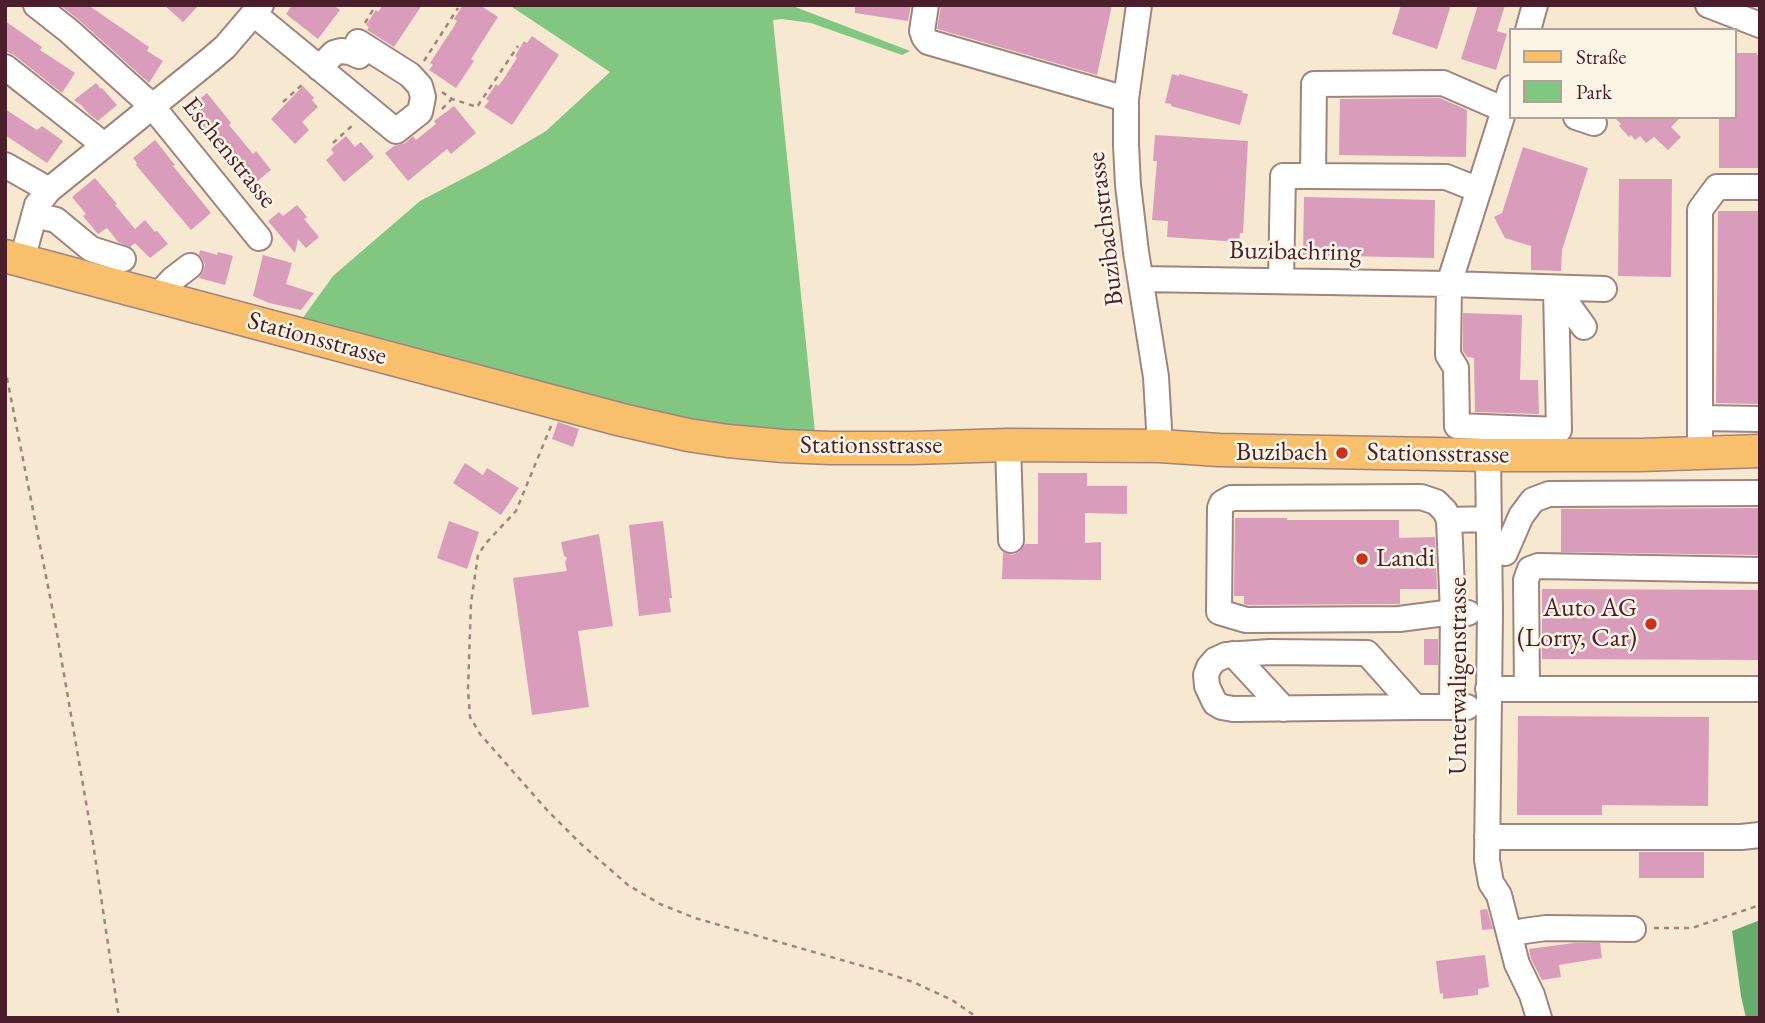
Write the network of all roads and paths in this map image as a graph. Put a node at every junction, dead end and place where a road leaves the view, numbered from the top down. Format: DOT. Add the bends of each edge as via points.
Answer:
graph roads {
  1 [pos="36,5"];
  2 [pos="926,5"];
  3 [pos="1139,5"];
  4 [pos="1535,5"];
  5 [pos="1708,5"];
  6 [pos="458,8"];
  7 [pos="258,10"];
  8 [pos="1760,26"];
  9 [pos="1529,28"];
  10 [pos="518,46"];
  11 [pos="5,66"];
  12 [pos="319,68"];
  13 [pos="415,77"];
  14 [pos="1509,96"];
  15 [pos="1126,99"];
  16 [pos="283,102"];
  17 [pos="152,106"];
  18 [pos="371,110"];
  19 [pos="332,143"];
  20 [pos="104,145"];
  21 [pos="5,165"];
  22 [pos="1313,176"];
  23 [pos="1760,187"];
  24 [pos="49,190"];
  25 [pos="1479,190"];
  26 [pos="34,215"];
  27 [pos="260,238"];
  28 [pos="14,258"];
  29 [pos="123,259"];
  30 [pos="190,266"];
  31 [pos="1141,279"];
  32 [pos="1281,281"];
  33 [pos="1449,284"];
  34 [pos="1556,288"];
  35 [pos="1604,289"];
  36 [pos="157,296"];
  37 [pos="1584,327"];
  38 [pos="5,368"];
  39 [pos="560,404"];
  40 [pos="1700,418"];
  41 [pos="1760,419"];
  42 [pos="1008,445"];
  43 [pos="1160,446"];
  44 [pos="1760,451"];
  45 [pos="1700,452"];
  46 [pos="1488,455"];
  47 [pos="1760,493"];
  48 [pos="1488,519"];
  49 [pos="1449,520"];
  50 [pos="1011,540"];
  51 [pos="1497,551"];
  52 [pos="1530,569"];
  53 [pos="1760,570"];
  54 [pos="1453,612"];
  55 [pos="1490,613"];
  56 [pos="1233,654"];
  57 [pos="1527,689"];
  58 [pos="1760,689"];
  59 [pos="1488,698"];
  60 [pos="1415,707"];
  61 [pos="1452,707"];
  62 [pos="1284,709"];
  63 [pos="1760,835"];
  64 [pos="1487,837"];
  65 [pos="1760,905"];
  66 [pos="1633,929"];
  67 [pos="1510,935"];
  68 [pos="119,1018"];
  69 [pos="978,1018"];
  70 [pos="1539,1018"];
  1 -- 17 [label="street, Eschenstrasse"];
  2 -- 15 [label="street" via="922,31 928,42"];
  3 -- 15 [label="street, Buzibachstrasse"];
  4 -- 9 [label="street"];
  5 -- 8 [label="street"];
  6 -- 13 [label="path"];
  7 -- 12 [label="street"];
  7 -- 17 [label="street, Eschenstrasse" via="225,47"];
  10 -- 13 [label="path" via="477,107 452,99"];
  11 -- 20 [label="street"];
  12 -- 13 [label="street" via="334,53 358,49"];
  12 -- 16 [label="path"];
  12 -- 18 [label="street"];
  13 -- 18 [label="street" via="423,97 420,112 396,131"];
  14 -- 22 [label="street" via="1443,83 1314,84"];
  14 -- 25 [label="street"];
  15 -- 31 [label="street, Buzibachstrasse" via="1128,185"];
  17 -- 20 [label="street, Eschenstrasse"];
  17 -- 27 [label="street, Eschenstrasse"];
  18 -- 19 [label="path"];
  20 -- 24 [label="street, Eschenstrasse"];
  21 -- 24 [label="street"];
  22 -- 25 [label="street" via="1446,177"];
  22 -- 32 [label="street" via="1283,176"];
  23 -- 40 [label="street" via="1717,187 1700,210"];
  24 -- 26 [label="street, Eschenstrasse"];
  25 -- 33 [label="street"];
  26 -- 28 [label="street, Eschenstrasse"];
  26 -- 29 [label="street" via="56,220 91,249"];
  28 -- 36 [label="main road, Stationsstrasse"];
  30 -- 36 [label="street"];
  31 -- 32 [label="street, Buzibachring"];
  31 -- 43 [label="street, Buzibachstrasse" via="1156,377"];
  32 -- 33 [label="street, Buzibachring"];
  33 -- 34 [label="street, Buzibachring"];
  33 -- 34 [label="street" via="1448,355 1456,368 1457,426 1559,430"];
  34 -- 35 [label="street, Buzibachring"];
  34 -- 37 [label="street"];
  36 -- 39 [label="main road, Stationsstrasse"];
  38 -- 68 [label="path" via="55,622"];
  39 -- 42 [label="main road, Stationsstrasse" via="688,435 747,443 830,448"];
  39 -- 69 [label="path" via="516,511 478,555 468,689 470,717 480,734 581,844 628,885 660,904 913,982"];
  40 -- 41 [label="street"];
  40 -- 45 [label="street"];
  42 -- 43 [label="main road, Stationsstrasse"];
  42 -- 50 [label="street"];
  43 -- 46 [label="main road, Stationsstrasse"];
  44 -- 45 [label="main road, Stationsstrasse"];
  45 -- 46 [label="main road, Stationsstrasse"];
  46 -- 48 [label="street, Unterwaligenstrasse"];
  47 -- 51 [label="street" via="1549,494 1533,500"];
  48 -- 49 [label="street"];
  48 -- 51 [label="street, Unterwaligenstrasse"];
  49 -- 54 [label="street"];
  49 -- 54 [label="street" via="1436,502 1421,497 1225,500 1220,508 1219,612 1246,620 1399,619"];
  51 -- 52 [label="street"];
  51 -- 55 [label="street, Unterwaligenstrasse"];
  52 -- 53 [label="street"];
  52 -- 57 [label="street" via="1526,580"];
  54 -- 55 [label="street"];
  54 -- 61 [label="street"];
  55 -- 59 [label="street, Unterwaligenstrasse"];
  56 -- 60 [label="street" via="1367,653"];
  56 -- 62 [label="street"];
  56 -- 62 [label="street" via="1214,660 1209,667 1206,686 1214,703 1233,709"];
  57 -- 58 [label="street"];
  57 -- 59 [label="street"];
  59 -- 61 [label="street"];
  59 -- 64 [label="street, Unterwaligenstrasse"];
  60 -- 61 [label="street"];
  60 -- 62 [label="street"];
  63 -- 64 [label="street"];
  64 -- 67 [label="street, Unterwaligenstrasse" via="1491,883"];
  65 -- 66 [label="path" via="1692,928"];
  66 -- 67 [label="street" via="1546,928"];
  67 -- 70 [label="street, Unterwaligenstrasse"];
}
